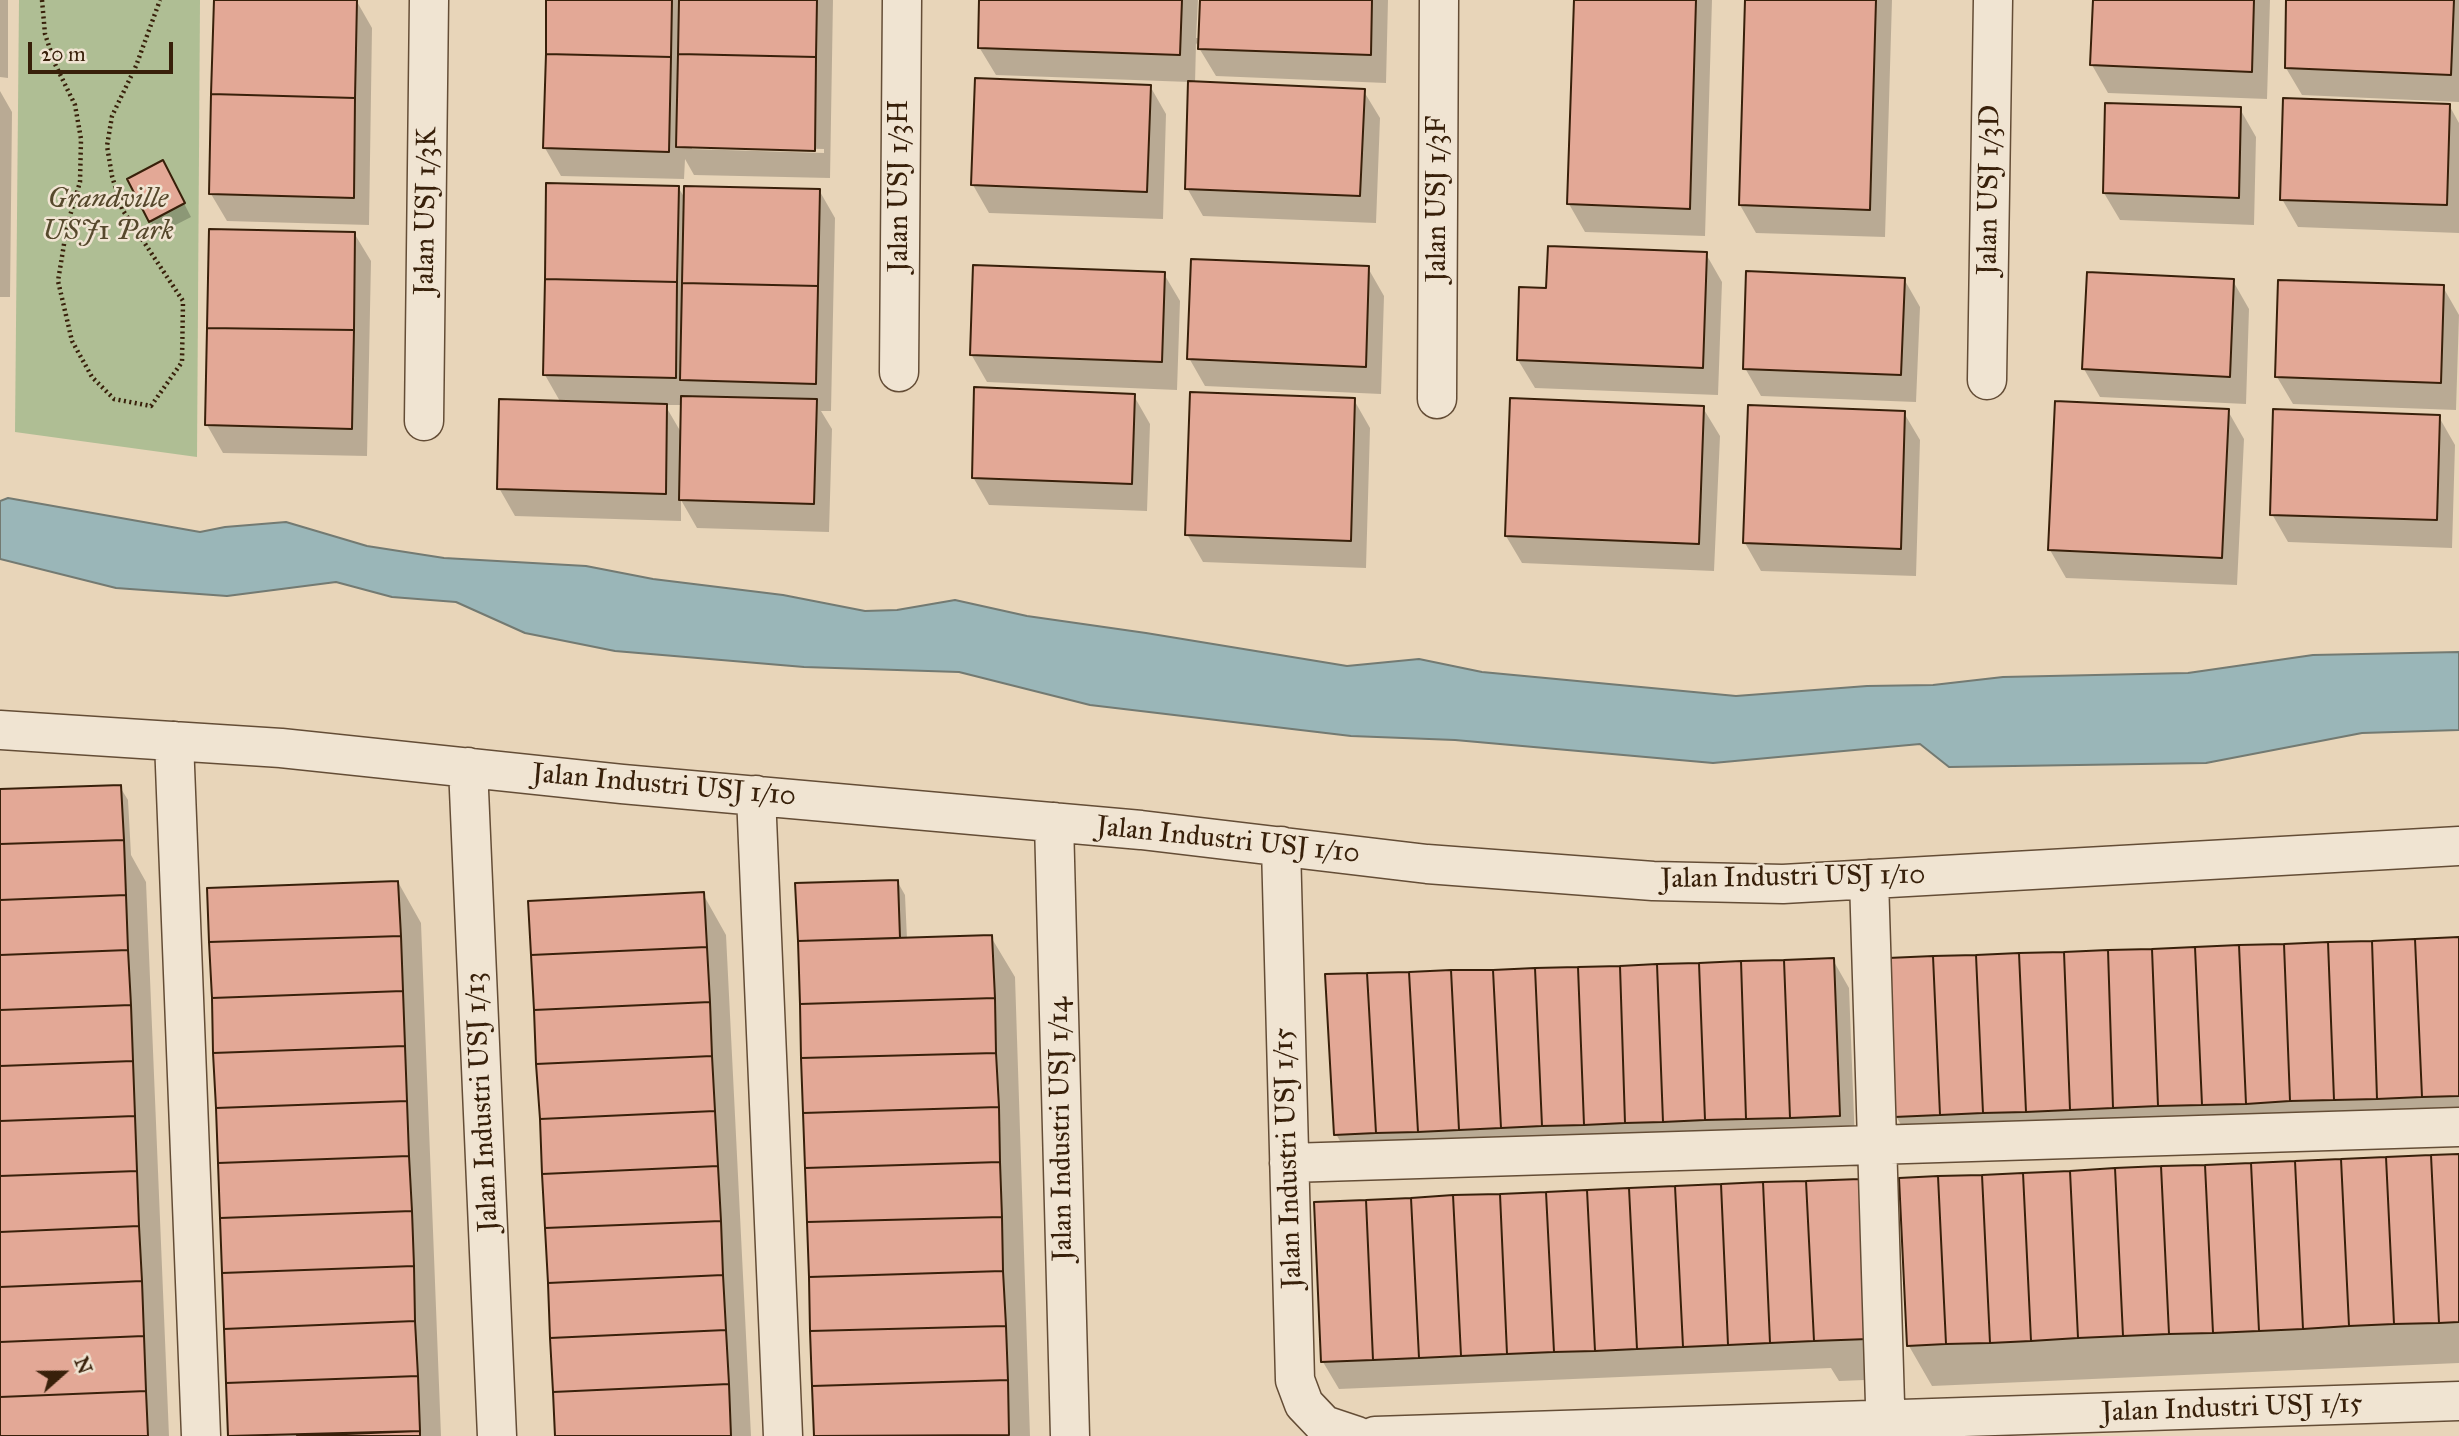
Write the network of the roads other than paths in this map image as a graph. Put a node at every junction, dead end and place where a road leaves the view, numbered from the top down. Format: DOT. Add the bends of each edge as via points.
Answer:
graph roads {
  1 [pos="429,0"];
  2 [pos="902,0"];
  3 [pos="1439,0"];
  4 [pos="1993,0"];
  5 [pos="899,372"];
  6 [pos="1987,380"];
  7 [pos="1437,398"];
  8 [pos="424,421"];
  9 [pos="0,730"];
  10 [pos="174,741"];
  11 [pos="468,767"];
  12 [pos="756,795"];
  13 [pos="1054,822"];
  14 [pos="1281,846"];
  15 [pos="2459,846"];
  16 [pos="1869,879"];
  17 [pos="2459,1126"];
  18 [pos="1878,1144"];
  19 [pos="1289,1163"];
  20 [pos="2459,1401"];
  21 [pos="1886,1428"];
  22 [pos="201,1436"];
  23 [pos="497,1436"];
  24 [pos="783,1436"];
  25 [pos="1070,1436"];
  26 [pos="1357,1436"];
  27 [pos="1375,1436"];
  1 -- 8 [label="street, Jalan USJ 1/3K"];
  2 -- 5 [label="street, Jalan USJ 1/3H"];
  3 -- 7 [label="street, Jalan USJ 1/3F"];
  4 -- 6 [label="street, Jalan USJ 1/3D"];
  9 -- 10 [label="street, Jalan Industri USJ 1/10"];
  10 -- 11 [label="street, Jalan Industri USJ 1/10"];
  10 -- 22 [label="street"];
  11 -- 12 [label="street, Jalan Industri USJ 1/10"];
  11 -- 23 [label="street, Jalan Industri USJ 1/13"];
  12 -- 13 [label="street, Jalan Industri USJ 1/10"];
  12 -- 24 [label="street"];
  13 -- 14 [label="street, Jalan Industri USJ 1/10"];
  13 -- 25 [label="street, Jalan Industri USJ 1/14"];
  14 -- 16 [label="street, Jalan Industri USJ 1/10" via="1427,864 1653,881 1783,884"];
  14 -- 19 [label="street, Jalan Industri USJ 1/15"];
  15 -- 16 [label="street, Jalan Industri USJ 1/10"];
  16 -- 18 [label="street"];
  17 -- 18 [label="street"];
  18 -- 19 [label="street"];
  18 -- 21 [label="street"];
  19 -- 26 [label="street, Jalan Industri USJ 1/15" via="1295,1380 1304,1404 1324,1425"];
  20 -- 21 [label="street, Jalan Industri USJ 1/15"];
  21 -- 27 [label="street, Jalan Industri USJ 1/15"];
}
